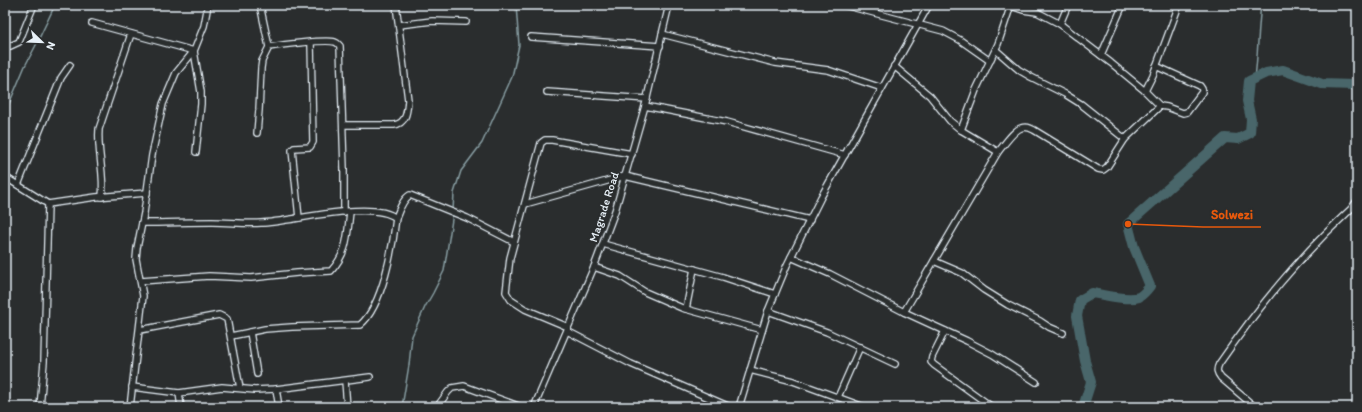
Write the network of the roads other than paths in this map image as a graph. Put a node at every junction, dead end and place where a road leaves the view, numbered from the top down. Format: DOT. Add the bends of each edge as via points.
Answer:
graph roads {
  1 [pos="34,5"];
  2 [pos="208,5"];
  3 [pos="260,5"];
  4 [pos="396,5"];
  5 [pos="669,5"];
  6 [pos="844,5"];
  7 [pos="929,5"];
  8 [pos="1010,5"];
  9 [pos="1068,5"];
  10 [pos="1123,5"];
  11 [pos="1179,5"];
  12 [pos="869,8"];
  13 [pos="466,22"];
  14 [pos="92,23"];
  15 [pos="918,24"];
  16 [pos="1060,24"];
  17 [pos="399,25"];
  18 [pos="131,34"];
  19 [pos="662,34"];
  20 [pos="531,37"];
  21 [pos="311,43"];
  22 [pos="5,45"];
  23 [pos="269,46"];
  24 [pos="660,46"];
  25 [pos="996,50"];
  26 [pos="194,51"];
  27 [pos="1101,55"];
  28 [pos="990,61"];
  29 [pos="70,65"];
  30 [pos="894,66"];
  31 [pos="1156,66"];
  32 [pos="882,88"];
  33 [pos="1145,91"];
  34 [pos="547,92"];
  35 [pos="647,99"];
  36 [pos="646,106"];
  37 [pos="1160,106"];
  38 [pos="343,125"];
  39 [pos="961,130"];
  40 [pos="257,133"];
  41 [pos="1124,139"];
  42 [pos="196,152"];
  43 [pos="998,152"];
  44 [pos="632,154"];
  45 [pos="845,155"];
  46 [pos="626,176"];
  47 [pos="5,177"];
  48 [pos="18,185"];
  49 [pos="147,193"];
  50 [pos="102,197"];
  51 [pos="1357,201"];
  52 [pos="48,204"];
  53 [pos="526,204"];
  54 [pos="347,212"];
  55 [pos="299,218"];
  56 [pos="396,218"];
  57 [pos="810,220"];
  58 [pos="142,223"];
  59 [pos="514,242"];
  60 [pos="603,244"];
  61 [pos="791,256"];
  62 [pos="934,261"];
  63 [pos="594,267"];
  64 [pos="694,269"];
  65 [pos="141,281"];
  66 [pos="774,294"];
  67 [pos="686,309"];
  68 [pos="768,311"];
  69 [pos="904,312"];
  70 [pos="567,329"];
  71 [pos="140,330"];
  72 [pos="762,330"];
  73 [pos="945,331"];
  74 [pos="250,332"];
  75 [pos="1063,333"];
  76 [pos="231,336"];
  77 [pos="860,347"];
  78 [pos="895,364"];
  79 [pos="750,370"];
  80 [pos="257,374"];
  81 [pos="370,377"];
  82 [pos="345,381"];
  83 [pos="1036,382"];
  84 [pos="132,387"];
  85 [pos="240,388"];
  86 [pos="276,390"];
  87 [pos="179,392"];
  88 [pos="838,398"];
  89 [pos="848,404"];
  90 [pos="437,406"];
  91 [pos="40,407"];
  92 [pos="130,407"];
  93 [pos="181,407"];
  94 [pos="279,407"];
  95 [pos="347,407"];
  96 [pos="521,407"];
  97 [pos="534,407"];
  98 [pos="730,407"];
  99 [pos="739,407"];
  100 [pos="864,407"];
  101 [pos="992,407"];
  102 [pos="1255,407"];
  1 -- 22 [label="street" via="19,42"];
  2 -- 26 [label="street" via="204,26"];
  3 -- 23 [label="street"];
  4 -- 17 [label="street"];
  5 -- 19 [label="street, Magrade Road"];
  6 -- 12 [label="street"];
  7 -- 15 [label="street"];
  8 -- 16 [label="street" via="1037,12"];
  8 -- 25 [label="street"];
  9 -- 16 [label="street"];
  10 -- 27 [label="street"];
  11 -- 31 [label="street"];
  12 -- 15 [label="street"];
  13 -- 17 [label="street" via="432,21"];
  14 -- 18 [label="street"];
  15 -- 28 [label="street" via="951,35"];
  15 -- 30 [label="street"];
  16 -- 27 [label="street"];
  17 -- 38 [label="street" via="408,100 404,120 394,125"];
  18 -- 26 [label="street"];
  18 -- 50 [label="street" via="99,129 104,178"];
  19 -- 24 [label="street, Magrade Road"];
  19 -- 32 [label="street" via="775,63 828,70"];
  20 -- 24 [label="street"];
  21 -- 23 [label="street"];
  21 -- 38 [label="street" via="333,42 340,46"];
  21 -- 55 [label="street" via="313,142 310,147 292,150"];
  23 -- 40 [label="street" via="261,68"];
  24 -- 35 [label="street, Magrade Road"];
  25 -- 28 [label="street"];
  25 -- 41 [label="street" via="1020,70 1081,104"];
  26 -- 42 [label="street" via="201,92"];
  26 -- 49 [label="street" via="176,73 163,104"];
  27 -- 33 [label="street"];
  28 -- 39 [label="street"];
  29 -- 48 [label="street" via="61,78"];
  30 -- 32 [label="street"];
  30 -- 39 [label="street" via="930,96 950,121"];
  31 -- 33 [label="street"];
  31 -- 37 [label="street" via="1202,89 1187,112"];
  32 -- 45 [label="street"];
  33 -- 37 [label="street"];
  34 -- 35 [label="street"];
  35 -- 36 [label="street, Magrade Road"];
  36 -- 44 [label="street, Magrade Road"];
  36 -- 45 [label="street" via="727,122"];
  37 -- 41 [label="street"];
  38 -- 54 [label="street"];
  39 -- 43 [label="street"];
  41 -- 43 [label="street" via="1103,170 1027,127 1015,132"];
  43 -- 62 [label="street"];
  44 -- 46 [label="street, Magrade Road"];
  44 -- 53 [label="street" via="563,141 543,141"];
  45 -- 57 [label="street"];
  46 -- 53 [label="street"];
  46 -- 57 [label="street"];
  46 -- 60 [label="street, Magrade Road"];
  47 -- 48 [label="street"];
  48 -- 52 [label="street"];
  49 -- 50 [label="street"];
  49 -- 58 [label="street"];
  50 -- 52 [label="street"];
  51 -- 102 [label="street" via="1272,291 1218,364 1216,369 1221,378"];
  52 -- 91 [label="street" via="44,362"];
  53 -- 59 [label="street"];
  54 -- 55 [label="street"];
  54 -- 56 [label="street" via="384,212"];
  54 -- 65 [label="street" via="344,252 331,272 251,278 209,276"];
  55 -- 58 [label="street" via="262,223"];
  56 -- 59 [label="street" via="404,200 410,195 467,218"];
  56 -- 74 [label="street" via="392,250 384,280 376,302 364,322 360,325 292,326"];
  57 -- 61 [label="street"];
  58 -- 65 [label="street" via="136,260"];
  59 -- 70 [label="street" via="506,288 508,296 525,309"];
  60 -- 63 [label="street, Magrade Road"];
  60 -- 64 [label="street"];
  61 -- 66 [label="street"];
  61 -- 69 [label="street"];
  62 -- 69 [label="street"];
  62 -- 75 [label="street" via="962,273 1008,305"];
  63 -- 67 [label="street" via="620,276 651,295"];
  63 -- 70 [label="street, Magrade Road"];
  64 -- 66 [label="street"];
  64 -- 67 [label="street"];
  65 -- 71 [label="street" via="143,296"];
  66 -- 68 [label="street"];
  67 -- 72 [label="street"];
  68 -- 72 [label="street"];
  68 -- 77 [label="street"];
  69 -- 73 [label="street"];
  70 -- 97 [label="street, Magrade Road"];
  70 -- 98 [label="street" via="624,361"];
  71 -- 76 [label="street" via="219,314 227,319"];
  71 -- 84 [label="street"];
  72 -- 79 [label="street"];
  73 -- 83 [label="street" via="992,354"];
  73 -- 101 [label="street" via="932,362"];
  74 -- 76 [label="street"];
  74 -- 80 [label="street"];
  76 -- 85 [label="street"];
  77 -- 78 [label="street"];
  77 -- 88 [label="street"];
  79 -- 88 [label="street" via="793,381"];
  79 -- 99 [label="street"];
  81 -- 82 [label="street"];
  82 -- 86 [label="street"];
  82 -- 95 [label="street"];
  84 -- 87 [label="street"];
  84 -- 92 [label="street"];
  85 -- 86 [label="street"];
  85 -- 87 [label="street" via="222,386"];
  86 -- 94 [label="street"];
  87 -- 93 [label="street"];
  88 -- 89 [label="street"];
  89 -- 100 [label="street"];
  90 -- 96 [label="street" via="452,388 464,386"];
}
